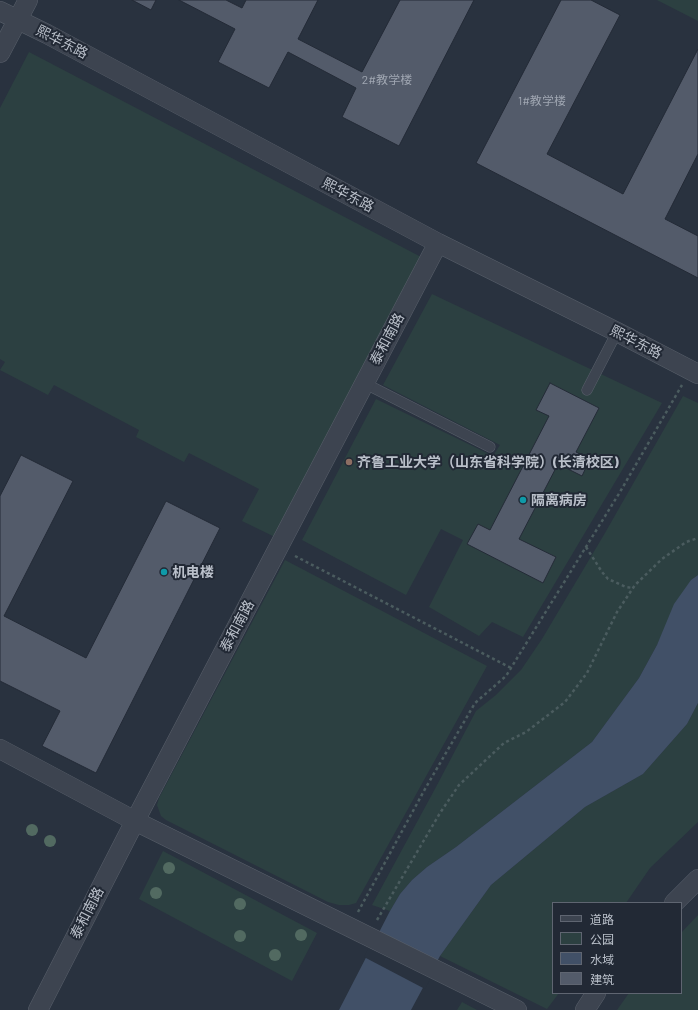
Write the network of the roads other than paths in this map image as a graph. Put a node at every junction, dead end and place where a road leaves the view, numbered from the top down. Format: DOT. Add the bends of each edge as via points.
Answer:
graph roads {
  1 [pos="28,0"];
  2 [pos="0,11"];
  3 [pos="18,20"];
  4 [pos="0,53"];
  5 [pos="438,243"];
  6 [pos="617,332"];
  7 [pos="694,372"];
  8 [pos="364,383"];
  9 [pos="588,390"];
  10 [pos="490,447"];
  11 [pos="0,749"];
  12 [pos="135,821"];
  13 [pos="698,880"];
  14 [pos="675,902"];
  15 [pos="595,994"];
  16 [pos="38,1010"];
  17 [pos="517,1010"];
  18 [pos="586,1010"];
  1 -- 3 [label="street"];
  2 -- 3 [label="street, 熙华东路"];
  3 -- 4 [label="street"];
  3 -- 5 [label="street, 熙华东路"];
  5 -- 6 [label="street, 熙华东路"];
  5 -- 8 [label="street, 泰和南路"];
  6 -- 7 [label="street, 熙华东路"];
  6 -- 9 [label="lane"];
  8 -- 10 [label="lane"];
  8 -- 12 [label="street, 泰和南路"];
  11 -- 12 [label="street"];
  12 -- 16 [label="street, 泰和南路"];
  12 -- 17 [label="street"];
  13 -- 14 [label="street"];
  15 -- 18 [label="street"];
}
